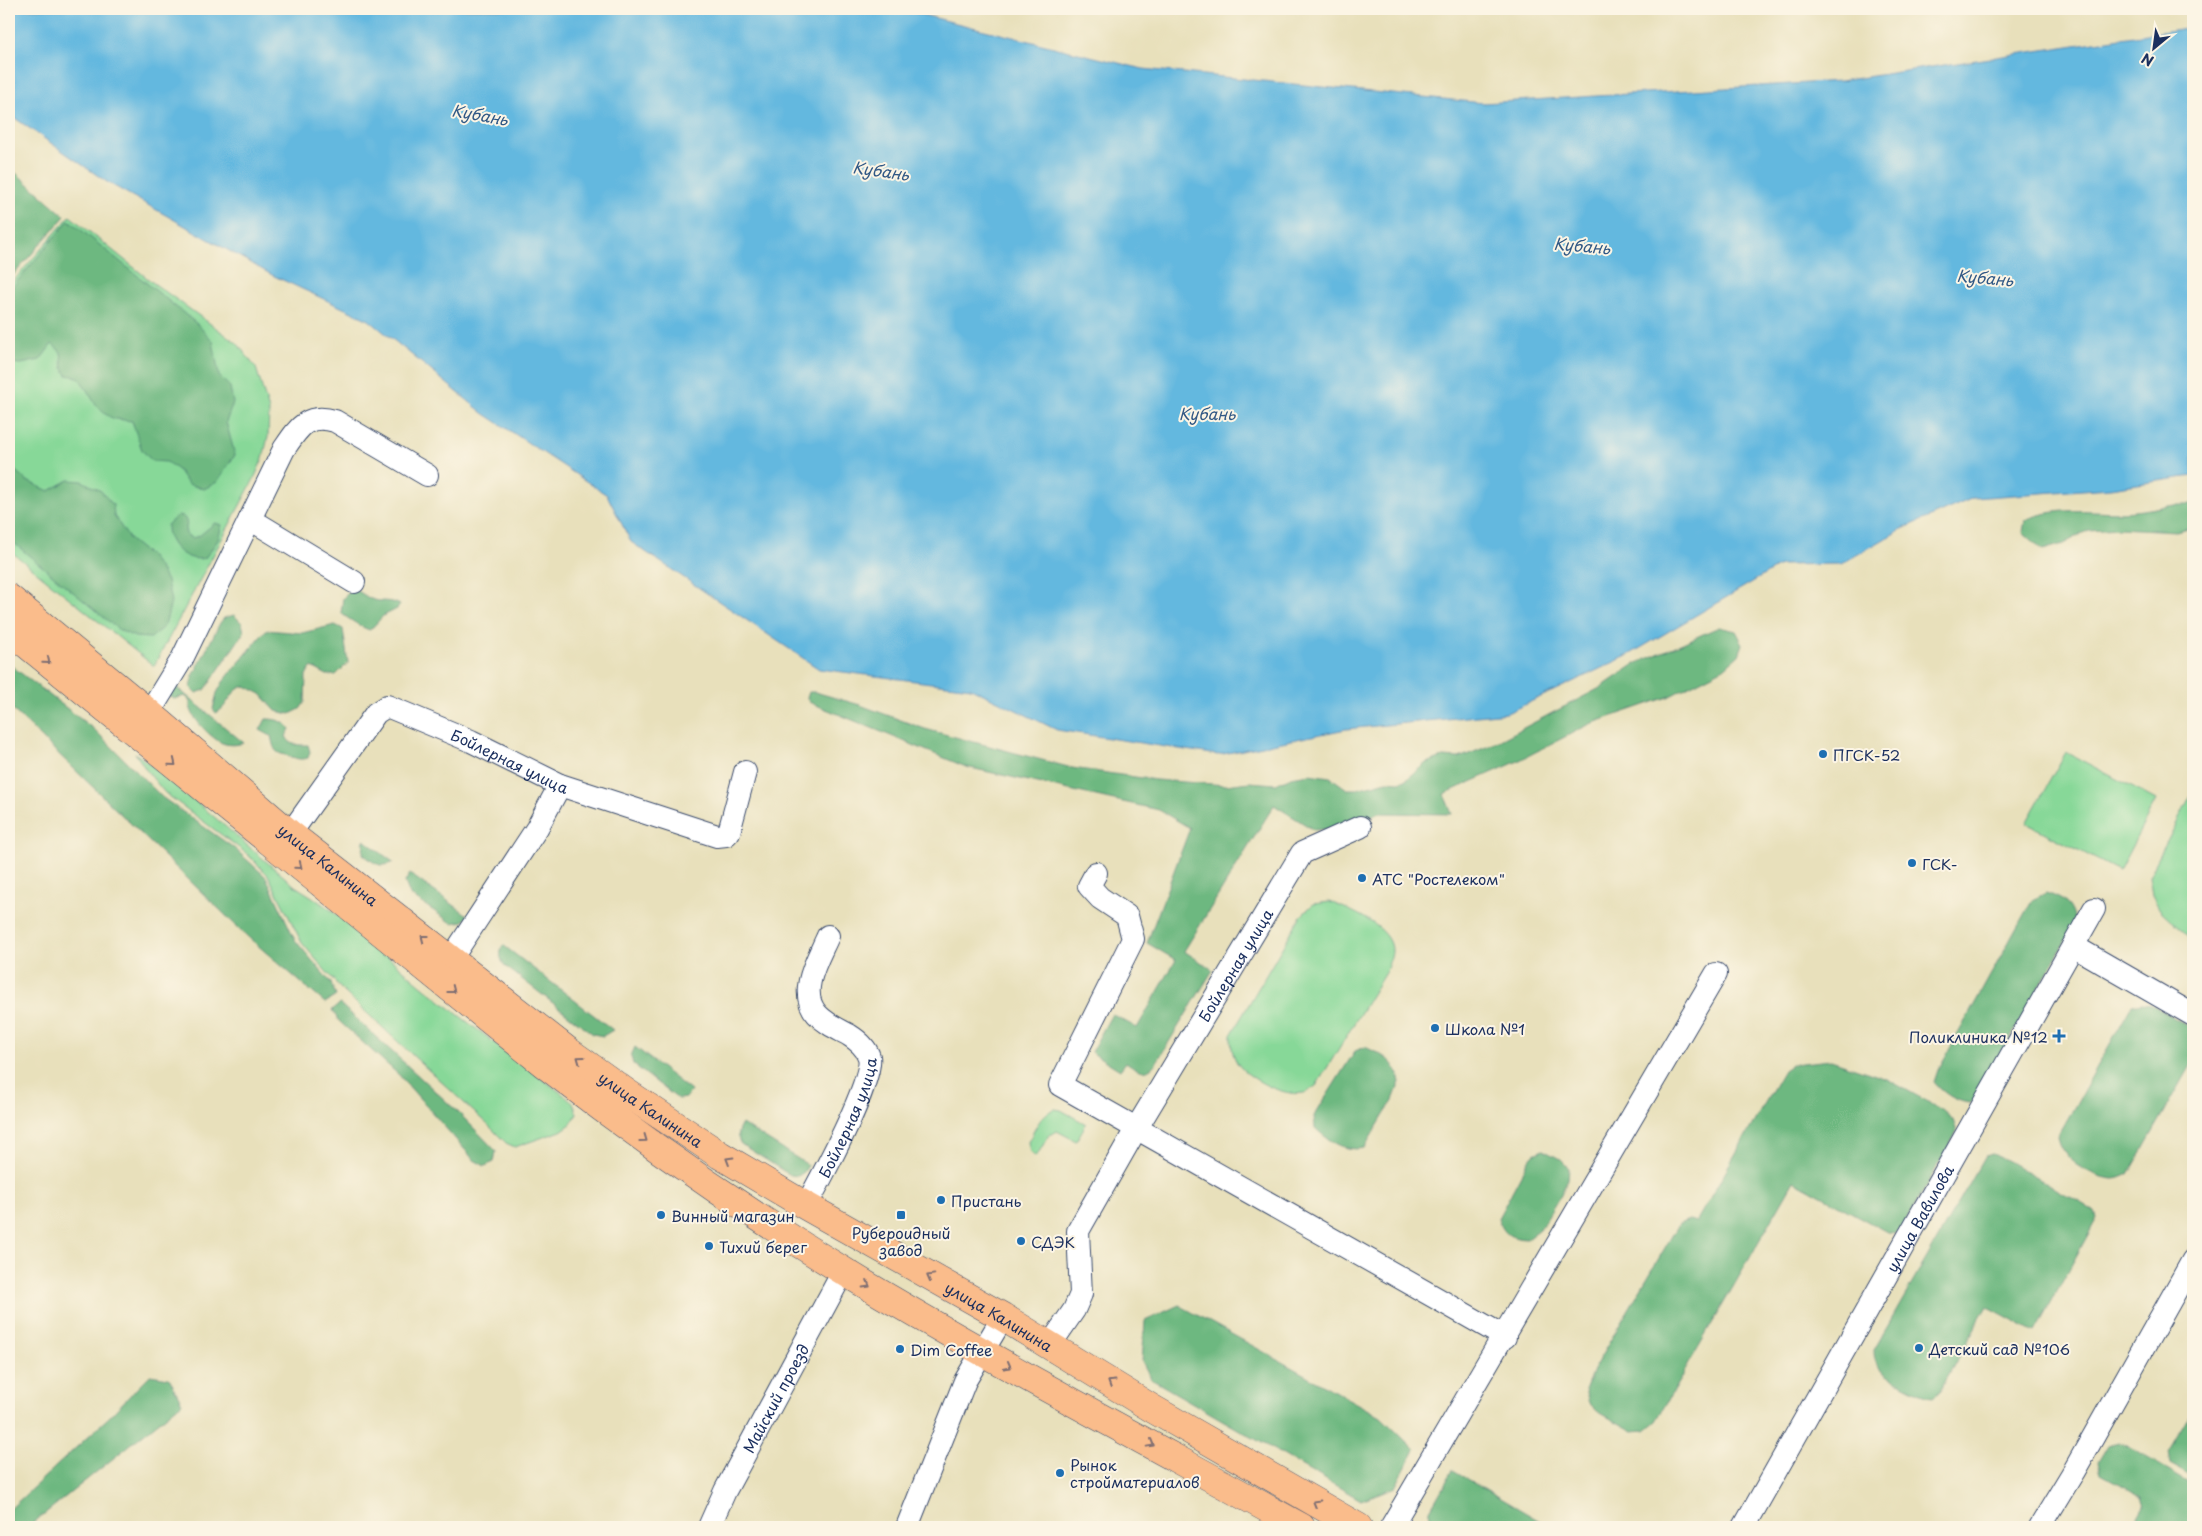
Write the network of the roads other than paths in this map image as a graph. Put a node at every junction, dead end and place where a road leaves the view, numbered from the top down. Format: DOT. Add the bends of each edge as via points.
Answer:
graph roads {
  1 [pos="427,475"];
  2 [pos="250,520"];
  3 [pos="354,582"];
  4 [pos="9,598"];
  5 [pos="9,630"];
  6 [pos="149,713"];
  7 [pos="745,772"];
  8 [pos="560,785"];
  9 [pos="1360,827"];
  10 [pos="290,834"];
  11 [pos="1096,873"];
  12 [pos="2094,909"];
  13 [pos="828,936"];
  14 [pos="2073,946"];
  15 [pos="451,959"];
  16 [pos="1716,974"];
  17 [pos="2193,1015"];
  18 [pos="1136,1130"];
  19 [pos="770,1184"];
  20 [pos="806,1206"];
  21 [pos="747,1208"];
  22 [pos="2193,1260"];
  23 [pos="844,1270"];
  24 [pos="1003,1317"];
  25 [pos="1505,1337"];
  26 [pos="1050,1345"];
  27 [pos="983,1352"];
  28 [pos="709,1527"];
  29 [pos="907,1527"];
  30 [pos="1301,1527"];
  31 [pos="1358,1527"];
  32 [pos="1392,1527"];
  33 [pos="1744,1527"];
  34 [pos="2040,1527"];
  1 -- 2 [label="street" via="335,421 321,417 307,420 284,448"];
  2 -- 3 [label="street"];
  2 -- 6 [label="street" via="182,659"];
  4 -- 6 [label="highway, улица Калинина"];
  5 -- 21 [label="highway, улица Калинина, one-way" via="552,1070 681,1166"];
  6 -- 10 [label="highway, улица Калинина"];
  7 -- 8 [label="street, Бойлерная улица" via="729,832 717,836"];
  8 -- 10 [label="street, Бойлерная улица" via="388,706 376,713"];
  8 -- 15 [label="street" via="537,828"];
  9 -- 18 [label="street, Бойлерная улица" via="1302,853"];
  15 -- 10 [label="highway, улица Калинина, one-way"];
  11 -- 18 [label="street" via="1089,886 1100,898 1127,916 1133,939 1060,1085"];
  12 -- 14 [label="street, улица Вавилова"];
  13 -- 20 [label="street, Бойлерная улица" via="811,978 812,1007 826,1022 866,1049 870,1065 833,1155"];
  14 -- 17 [label="street"];
  14 -- 33 [label="street, улица Вавилова"];
  19 -- 15 [label="highway, улица Калинина, one-way" via="627,1093"];
  16 -- 25 [label="street"];
  18 -- 25 [label="street"];
  18 -- 26 [label="street, Бойлерная улица" via="1078,1231 1081,1294"];
  19 -- 20 [label="highway, улица Калинина"];
  19 -- 21 [label="highway" via="755,1182 748,1185 742,1197"];
  24 -- 20 [label="highway, улица Калинина, one-way"];
  21 -- 23 [label="highway, улица Калинина"];
  22 -- 34 [label="street"];
  23 -- 27 [label="highway, улица Калинина, one-way"];
  23 -- 28 [label="street, Майский проезд" via="729,1482"];
  24 -- 26 [label="highway, улица Калинина"];
  24 -- 27 [label="street"];
  25 -- 32 [label="street"];
  31 -- 26 [label="highway, улица Калинина, one-way" via="1153,1409"];
  27 -- 29 [label="street" via="965,1381"];
  27 -- 30 [label="highway, улица Калинина, one-way"];
}
